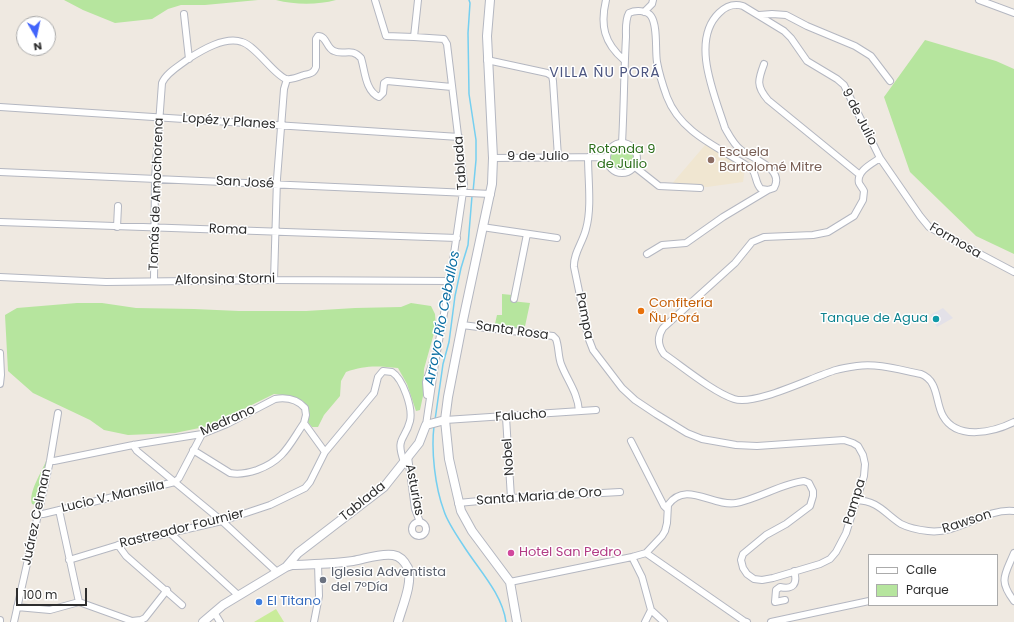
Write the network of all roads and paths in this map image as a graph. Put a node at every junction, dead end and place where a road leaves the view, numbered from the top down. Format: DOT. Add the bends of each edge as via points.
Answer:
graph roads {
  1 [pos="375,0"];
  2 [pos="418,0"];
  3 [pos="490,0"];
  4 [pos="606,0"];
  5 [pos="653,0"];
  6 [pos="979,0"];
  7 [pos="644,12"];
  8 [pos="184,14"];
  9 [pos="1014,14"];
  10 [pos="759,15"];
  11 [pos="414,38"];
  12 [pos="189,59"];
  13 [pos="487,60"];
  14 [pos="624,60"];
  15 [pos="764,64"];
  16 [pos="287,79"];
  17 [pos="890,80"];
  18 [pos="452,87"];
  19 [pos="0,107"];
  20 [pos="159,118"];
  21 [pos="281,126"];
  22 [pos="459,137"];
  23 [pos="622,142"];
  24 [pos="558,157"];
  25 [pos="588,157"];
  26 [pos="607,157"];
  27 [pos="493,158"];
  28 [pos="880,158"];
  29 [pos="635,168"];
  30 [pos="0,172"];
  31 [pos="860,175"];
  32 [pos="154,178"];
  33 [pos="277,184"];
  34 [pos="700,188"];
  35 [pos="768,190"];
  36 [pos="465,192"];
  37 [pos="490,194"];
  38 [pos="118,206"];
  39 [pos="0,222"];
  40 [pos="117,227"];
  41 [pos="482,227"];
  42 [pos="154,228"];
  43 [pos="276,232"];
  44 [pos="527,234"];
  45 [pos="457,238"];
  46 [pos="557,238"];
  47 [pos="647,254"];
  48 [pos="1014,272"];
  49 [pos="0,277"];
  50 [pos="274,280"];
  51 [pos="154,281"];
  52 [pos="450,281"];
  53 [pos="514,299"];
  54 [pos="462,324"];
  55 [pos="0,353"];
  56 [pos="0,384"];
  57 [pos="596,410"];
  58 [pos="579,411"];
  59 [pos="58,412"];
  60 [pos="506,417"];
  61 [pos="442,421"];
  62 [pos="304,422"];
  63 [pos="1014,422"];
  64 [pos="428,424"];
  65 [pos="202,434"];
  66 [pos="631,441"];
  67 [pos="133,445"];
  68 [pos="194,450"];
  69 [pos="325,452"];
  70 [pos="406,460"];
  71 [pos="50,461"];
  72 [pos="175,482"];
  73 [pos="620,492"];
  74 [pos="511,498"];
  75 [pos="856,500"];
  76 [pos="458,503"];
  77 [pos="667,509"];
  78 [pos="59,510"];
  79 [pos="1014,511"];
  80 [pos="38,514"];
  81 [pos="222,520"];
  82 [pos="420,522"];
  83 [pos="170,533"];
  84 [pos="118,545"];
  85 [pos="646,553"];
  86 [pos="1014,553"];
  87 [pos="632,557"];
  88 [pos="69,560"];
  89 [pos="318,564"];
  90 [pos="286,567"];
  91 [pos="794,571"];
  92 [pos="277,572"];
  93 [pos="510,582"];
  94 [pos="167,590"];
  95 [pos="238,595"];
  96 [pos="785,600"];
  97 [pos="868,601"];
  98 [pos="1014,601"];
  99 [pos="79,602"];
  100 [pos="182,604"];
  101 [pos="17,607"];
  102 [pos="651,610"];
  103 [pos="214,612"];
  104 [pos="805,614"];
  105 [pos="14,622"];
  106 [pos="203,622"];
  107 [pos="220,622"];
  108 [pos="314,622"];
  109 [pos="398,622"];
  110 [pos="517,622"];
  111 [pos="645,622"];
  112 [pos="664,622"];
  113 [pos="747,622"];
  114 [pos="771,622"];
  115 [pos="807,622"];
  1 -- 11 [label="street" via="386,36"];
  2 -- 11 [label="street"];
  3 -- 13 [label="main road"];
  4 -- 14 [label="street" via="606,39"];
  5 -- 7 [label="street"];
  6 -- 9 [label="street"];
  7 -- 14 [label="street" via="632,12 628,15"];
  7 -- 35 [label="street" via="652,18 659,69 671,106 681,121 702,139 752,169 758,186"];
  8 -- 12 [label="street"];
  10 -- 17 [label="street" via="786,15 855,46 870,56"];
  10 -- 28 [label="street, 9 de Julio" via="788,34 807,61 844,85"];
  10 -- 35 [label="street, 9 de Julio" via="738,4 723,9 709,26 705,52 708,74 728,133 741,150 766,165 775,174 776,184"];
  11 -- 18 [label="street, Tablada" via="446,40"];
  12 -- 16 [label="street" via="220,43 241,41"];
  12 -- 20 [label="street, Tomás de Amochorena" via="164,77"];
  13 -- 24 [label="street" via="552,76"];
  13 -- 27 [label="main road"];
  14 -- 23 [label="street"];
  15 -- 31 [label="street" via="758,83 768,100"];
  16 -- 18 [label="street" via="315,71 316,39 320,36 334,51 358,54 370,88 379,97 387,81"];
  16 -- 21 [label="street"];
  18 -- 22 [label="street, Tablada"];
  19 -- 20 [label="street, Lopéz y Planes"];
  20 -- 21 [label="street, Lopéz y Planes"];
  20 -- 32 [label="street, Tomás de Amochorena"];
  21 -- 22 [label="street, Lopéz y Planes"];
  21 -- 33 [label="street"];
  22 -- 36 [label="street, Tablada"];
  23 -- 26 [label="street" via="613,146"];
  23 -- 29 [label="street" via="631,145 637,153"];
  24 -- 25 [label="street, 9 de Julio"];
  24 -- 27 [label="street, 9 de Julio"];
  25 -- 26 [label="street, 9 de Julio"];
  25 -- 75 [label="street, Pampa" via="588,218 574,259 574,267 590,344 622,388 656,414 702,439 736,446 844,440 853,443 858,446 865,464"];
  26 -- 29 [label="street" via="610,167 618,173 627,173"];
  27 -- 37 [label="main road"];
  28 -- 31 [label="street, 9 de Julio"];
  28 -- 48 [label="street, Formosa" via="929,227"];
  29 -- 34 [label="street" via="659,186"];
  30 -- 32 [label="street, San José"];
  31 -- 63 [label="street" via="859,182 864,191 863,200 854,216 828,232 764,237 752,242 735,263 663,328 659,334 660,348 664,354 706,383 735,399 750,400 837,370 869,365 914,372 928,377 943,416 957,429 973,433 992,431"];
  32 -- 33 [label="street, San José"];
  32 -- 42 [label="street, Tomás de Amochorena"];
  33 -- 36 [label="street, San José"];
  33 -- 43 [label="street"];
  35 -- 47 [label="street" via="686,243 662,245"];
  36 -- 37 [label="street, San José"];
  36 -- 45 [label="street, Tablada"];
  37 -- 41 [label="main road"];
  38 -- 40 [label="street"];
  39 -- 40 [label="street, Roma"];
  40 -- 42 [label="street, Roma"];
  41 -- 44 [label="street"];
  41 -- 54 [label="main road"];
  42 -- 43 [label="street, Roma"];
  42 -- 51 [label="street, Tomás de Amochorena"];
  43 -- 45 [label="street, Roma"];
  43 -- 50 [label="street"];
  44 -- 46 [label="street"];
  44 -- 53 [label="street"];
  45 -- 52 [label="street, Tablada"];
  49 -- 51 [label="street, Alfonsina Storni" via="106,282"];
  50 -- 51 [label="street, Alfonsina Storni"];
  50 -- 52 [label="street, Alfonsina Storni"];
  52 -- 64 [label="street, Tablada" via="428,404"];
  54 -- 58 [label="street, Santa Rosa" via="553,336 556,339 559,357 576,394"];
  54 -- 61 [label="main road"];
  55 -- 56 [label="street"];
  57 -- 58 [label="street, Falucho"];
  58 -- 60 [label="street, Falucho"];
  59 -- 71 [label="street, Juárez Celman"];
  60 -- 61 [label="street, Falucho"];
  60 -- 74 [label="street, Nobel"];
  61 -- 64 [label="main road"];
  61 -- 76 [label="main road"];
  62 -- 65 [label="street, Medrano" via="306,411 302,404 295,400 280,398"];
  62 -- 68 [label="street" via="280,457 267,466 246,474 230,472"];
  62 -- 69 [label="street, Medrano"];
  64 -- 70 [label="main road, Tablada"];
  65 -- 67 [label="street, Medrano"];
  65 -- 68 [label="street, Lucio V. Mansilla"];
  66 -- 77 [label="street"];
  67 -- 71 [label="street, Medrano"];
  67 -- 72 [label="street"];
  68 -- 72 [label="street, Lucio V. Mansilla"];
  69 -- 70 [label="street, Rastreador Fournier" via="374,393 379,374 387,371 392,372 400,380 411,413 400,442 400,452"];
  69 -- 81 [label="street, Rastreador Fournier" via="305,488 270,505"];
  70 -- 82 [label="street, Asturias" via="414,509"];
  70 -- 90 [label="main road, Tablada" via="384,487 298,553"];
  71 -- 80 [label="street, Juárez Celman"];
  72 -- 78 [label="street, Lucio V. Mansilla"];
  72 -- 81 [label="street"];
  73 -- 74 [label="street, Santa Maria de Oro"];
  74 -- 76 [label="street, Santa Maria de Oro"];
  75 -- 79 [label="street, Rawson" via="872,502 903,525 928,531 951,529 1000,511"];
  75 -- 91 [label="street, Pampa" via="846,533 830,559"];
  76 -- 93 [label="main road" via="472,531"];
  77 -- 85 [label="street" via="667,523 662,536"];
  77 -- 91 [label="street, Pampa" via="670,501 681,495 695,495 730,504 799,482 809,483 813,491 810,506 766,535 743,554 741,560 747,574 754,579 773,578"];
  78 -- 80 [label="street, Lucio V. Mansilla"];
  78 -- 88 [label="street"];
  80 -- 101 [label="street, Juárez Celman"];
  81 -- 83 [label="street, Rastreador Fournier"];
  81 -- 92 [label="street"];
  83 -- 84 [label="street, Rastreador Fournier"];
  83 -- 95 [label="street"];
  84 -- 88 [label="street, Rastreador Fournier"];
  84 -- 94 [label="street" via="126,556"];
  85 -- 87 [label="street"];
  85 -- 113 [label="street"];
  86 -- 98 [label="street" via="1003,582"];
  87 -- 93 [label="street"];
  87 -- 102 [label="street" via="642,577"];
  88 -- 99 [label="street"];
  89 -- 90 [label="main road"];
  89 -- 108 [label="street" via="319,596"];
  89 -- 109 [label="main road" via="384,555 400,558 405,563 409,575"];
  90 -- 92 [label="main road"];
  91 -- 96 [label="street" via="795,582 792,587 780,587 776,590 775,602"];
  92 -- 95 [label="main road"];
  93 -- 110 [label="main road"];
  94 -- 99 [label="street" via="145,618 137,621"];
  94 -- 100 [label="street"];
  95 -- 103 [label="main road"];
  97 -- 104 [label="street"];
  99 -- 101 [label="street" via="50,610"];
  101 -- 105 [label="street, Juárez Celman"];
  102 -- 111 [label="street"];
  102 -- 112 [label="street"];
  103 -- 106 [label="main road"];
  103 -- 107 [label="street"];
  104 -- 114 [label="street"];
  104 -- 115 [label="street"];
}
